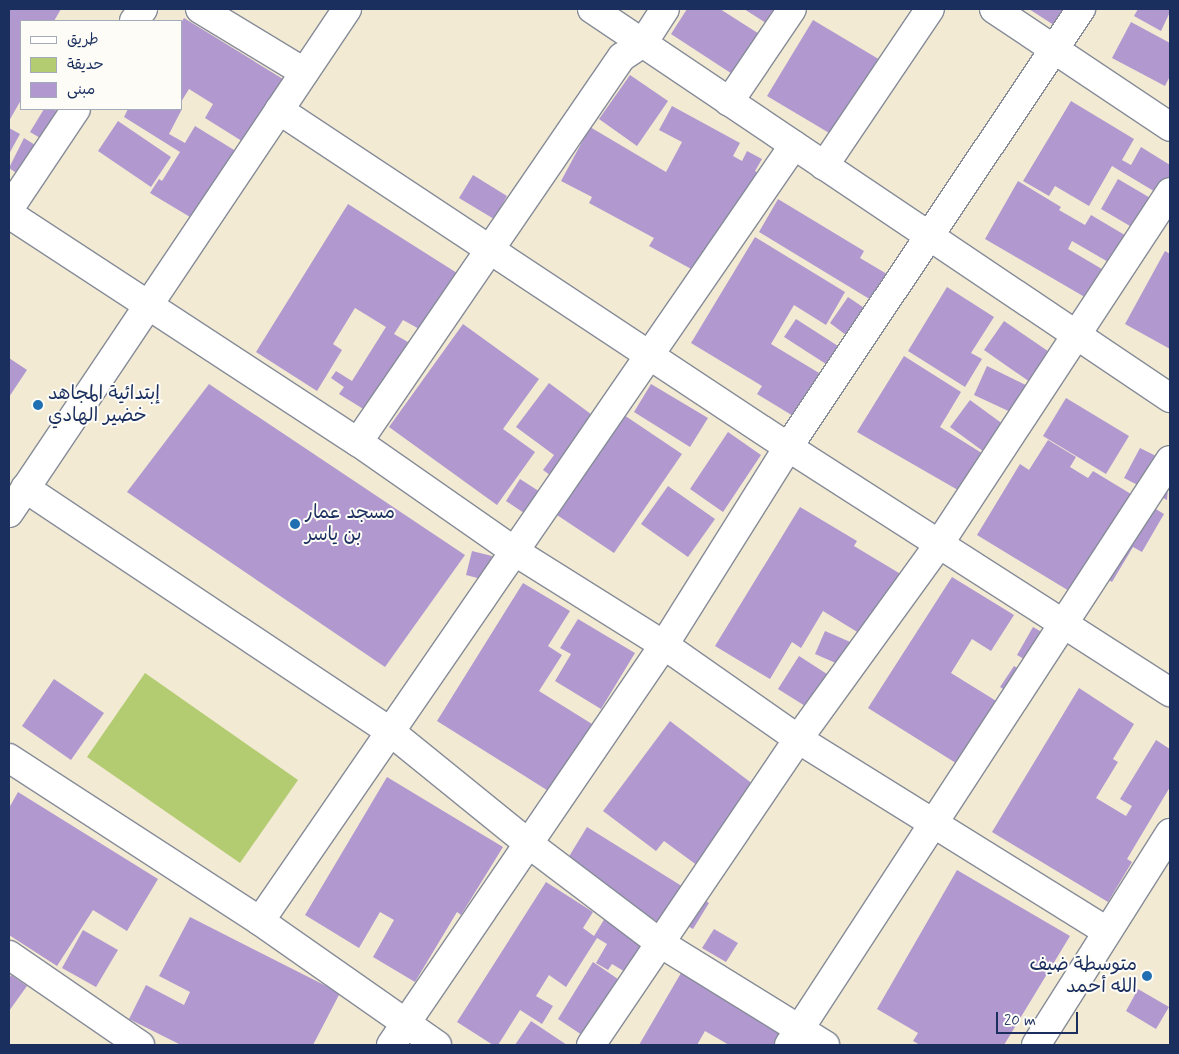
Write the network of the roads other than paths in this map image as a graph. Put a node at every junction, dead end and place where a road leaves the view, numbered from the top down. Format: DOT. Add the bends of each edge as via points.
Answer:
graph roads {
  1 [pos="142,9"];
  2 [pos="200,9"];
  3 [pos="347,9"];
  4 [pos="592,9"];
  5 [pos="665,9"];
  6 [pos="792,9"];
  7 [pos="930,9"];
  8 [pos="994,9"];
  9 [pos="1081,9"];
  10 [pos="135,20"];
  11 [pos="643,43"];
  12 [pos="1055,50"];
  13 [pos="304,72"];
  14 [pos="729,102"];
  15 [pos="75,110"];
  16 [pos="279,110"];
  17 [pos="1170,127"];
  18 [pos="794,145"];
  19 [pos="824,166"];
  20 [pos="1170,192"];
  21 [pos="9,209"];
  22 [pos="9,214"];
  23 [pos="928,236"];
  24 [pos="489,248"];
  25 [pos="149,306"];
  26 [pos="1076,335"];
  27 [pos="648,353"];
  28 [pos="1170,398"];
  29 [pos="358,442"];
  30 [pos="788,447"];
  31 [pos="1170,460"];
  32 [pos="25,488"];
  33 [pos="9,513"];
  34 [pos="939,544"];
  35 [pos="514,551"];
  36 [pos="1062,622"];
  37 [pos="664,644"];
  38 [pos="1170,692"];
  39 [pos="392,733"];
  40 [pos="798,739"];
  41 [pos="9,758"];
  42 [pos="934,822"];
  43 [pos="1170,833"];
  44 [pos="529,844"];
  45 [pos="260,921"];
  46 [pos="1107,931"];
  47 [pos="660,942"];
  48 [pos="9,955"];
  49 [pos="398,1034"];
  50 [pos="794,1038"];
  51 [pos="140,1045"];
  52 [pos="437,1045"];
  53 [pos="590,1045"];
  54 [pos="824,1045"];
  55 [pos="1036,1045"];
  1 -- 10 [label="street"];
  2 -- 13 [label="street"];
  3 -- 13 [label="street"];
  4 -- 11 [label="street"];
  5 -- 11 [label="street"];
  6 -- 14 [label="street"];
  7 -- 19 [label="street"];
  8 -- 12 [label="street"];
  9 -- 12 [label="street"];
  11 -- 14 [label="street"];
  11 -- 24 [label="street" via="622,57"];
  12 -- 17 [label="street"];
  12 -- 23 [label="street"];
  13 -- 16 [label="street"];
  14 -- 18 [label="street"];
  15 -- 21 [label="street"];
  16 -- 24 [label="street"];
  16 -- 25 [label="street"];
  18 -- 19 [label="street"];
  18 -- 27 [label="street"];
  19 -- 23 [label="street"];
  20 -- 26 [label="street"];
  22 -- 25 [label="street"];
  23 -- 26 [label="street"];
  23 -- 30 [label="street"];
  24 -- 27 [label="street"];
  24 -- 29 [label="street"];
  25 -- 29 [label="street"];
  25 -- 32 [label="street"];
  26 -- 28 [label="street"];
  26 -- 34 [label="street"];
  27 -- 30 [label="street"];
  27 -- 35 [label="street"];
  29 -- 35 [label="street"];
  30 -- 34 [label="street"];
  30 -- 37 [label="street"];
  31 -- 36 [label="street"];
  32 -- 33 [label="street"];
  32 -- 39 [label="street"];
  34 -- 36 [label="street"];
  34 -- 40 [label="street"];
  35 -- 37 [label="street"];
  35 -- 39 [label="street"];
  36 -- 38 [label="street"];
  36 -- 42 [label="street"];
  37 -- 40 [label="street"];
  37 -- 44 [label="street"];
  39 -- 44 [label="street"];
  39 -- 45 [label="street"];
  40 -- 42 [label="street"];
  40 -- 47 [label="street"];
  41 -- 45 [label="street"];
  42 -- 46 [label="street"];
  42 -- 50 [label="street"];
  43 -- 46 [label="street"];
  44 -- 47 [label="street"];
  44 -- 49 [label="street"];
  45 -- 49 [label="street"];
  46 -- 55 [label="street"];
  47 -- 50 [label="street"];
  47 -- 53 [label="street"];
  48 -- 51 [label="street"];
  49 -- 52 [label="street"];
  50 -- 54 [label="street"];
}
